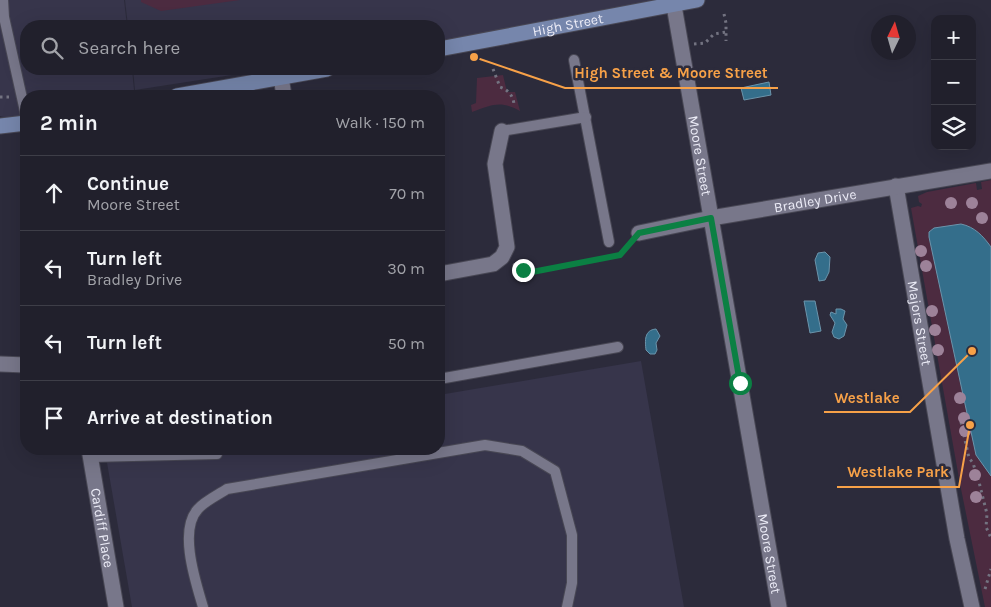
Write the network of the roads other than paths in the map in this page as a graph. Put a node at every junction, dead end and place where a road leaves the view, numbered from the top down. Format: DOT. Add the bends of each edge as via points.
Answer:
graph roads {
  1 [pos="3,0"];
  2 [pos="697,0"];
  3 [pos="673,2"];
  4 [pos="445,48"];
  5 [pos="574,60"];
  6 [pos="292,75"];
  7 [pos="280,77"];
  8 [pos="20,90"];
  9 [pos="210,90"];
  10 [pos="283,90"];
  11 [pos="586,117"];
  12 [pos="20,124"];
  13 [pos="0,126"];
  14 [pos="502,131"];
  15 [pos="991,171"];
  16 [pos="896,186"];
  17 [pos="711,218"];
  18 [pos="639,233"];
  19 [pos="609,242"];
  20 [pos="445,273"];
  21 [pos="618,347"];
  22 [pos="0,364"];
  23 [pos="20,365"];
  24 [pos="445,378"];
  25 [pos="445,452"];
  26 [pos="90,455"];
  27 [pos="426,455"];
  28 [pos="116,607"];
  29 [pos="202,607"];
  30 [pos="567,607"];
  31 [pos="779,607"];
  32 [pos="972,607"];
  1 -- 8 [label="lane"];
  2 -- 3 [label="main road, High Street"];
  3 -- 4 [label="main road, High Street"];
  3 -- 17 [label="street, Moore Street"];
  5 -- 11 [label="lane"];
  6 -- 7 [label="main road"];
  7 -- 9 [label="main road"];
  7 -- 10 [label="street"];
  11 -- 14 [label="lane"];
  11 -- 19 [label="lane"];
  12 -- 13 [label="main road"];
  14 -- 20 [label="street" via="495,164 507,248 493,264"];
  15 -- 16 [label="street, Bradley Drive"];
  16 -- 17 [label="street, Bradley Drive"];
  16 -- 32 [label="street, Majors Street"];
  17 -- 18 [label="street, Bradley Drive"];
  17 -- 31 [label="street, Moore Street"];
  21 -- 24 [label="lane"];
  22 -- 23 [label="street"];
  25 -- 30 [label="lane" via="485,445 522,451 555,471 572,535 572,583"];
  26 -- 28 [label="street, Cardiff Place"];
  27 -- 29 [label="lane" via="227,489 197,510 188,530 192,568"];
}
